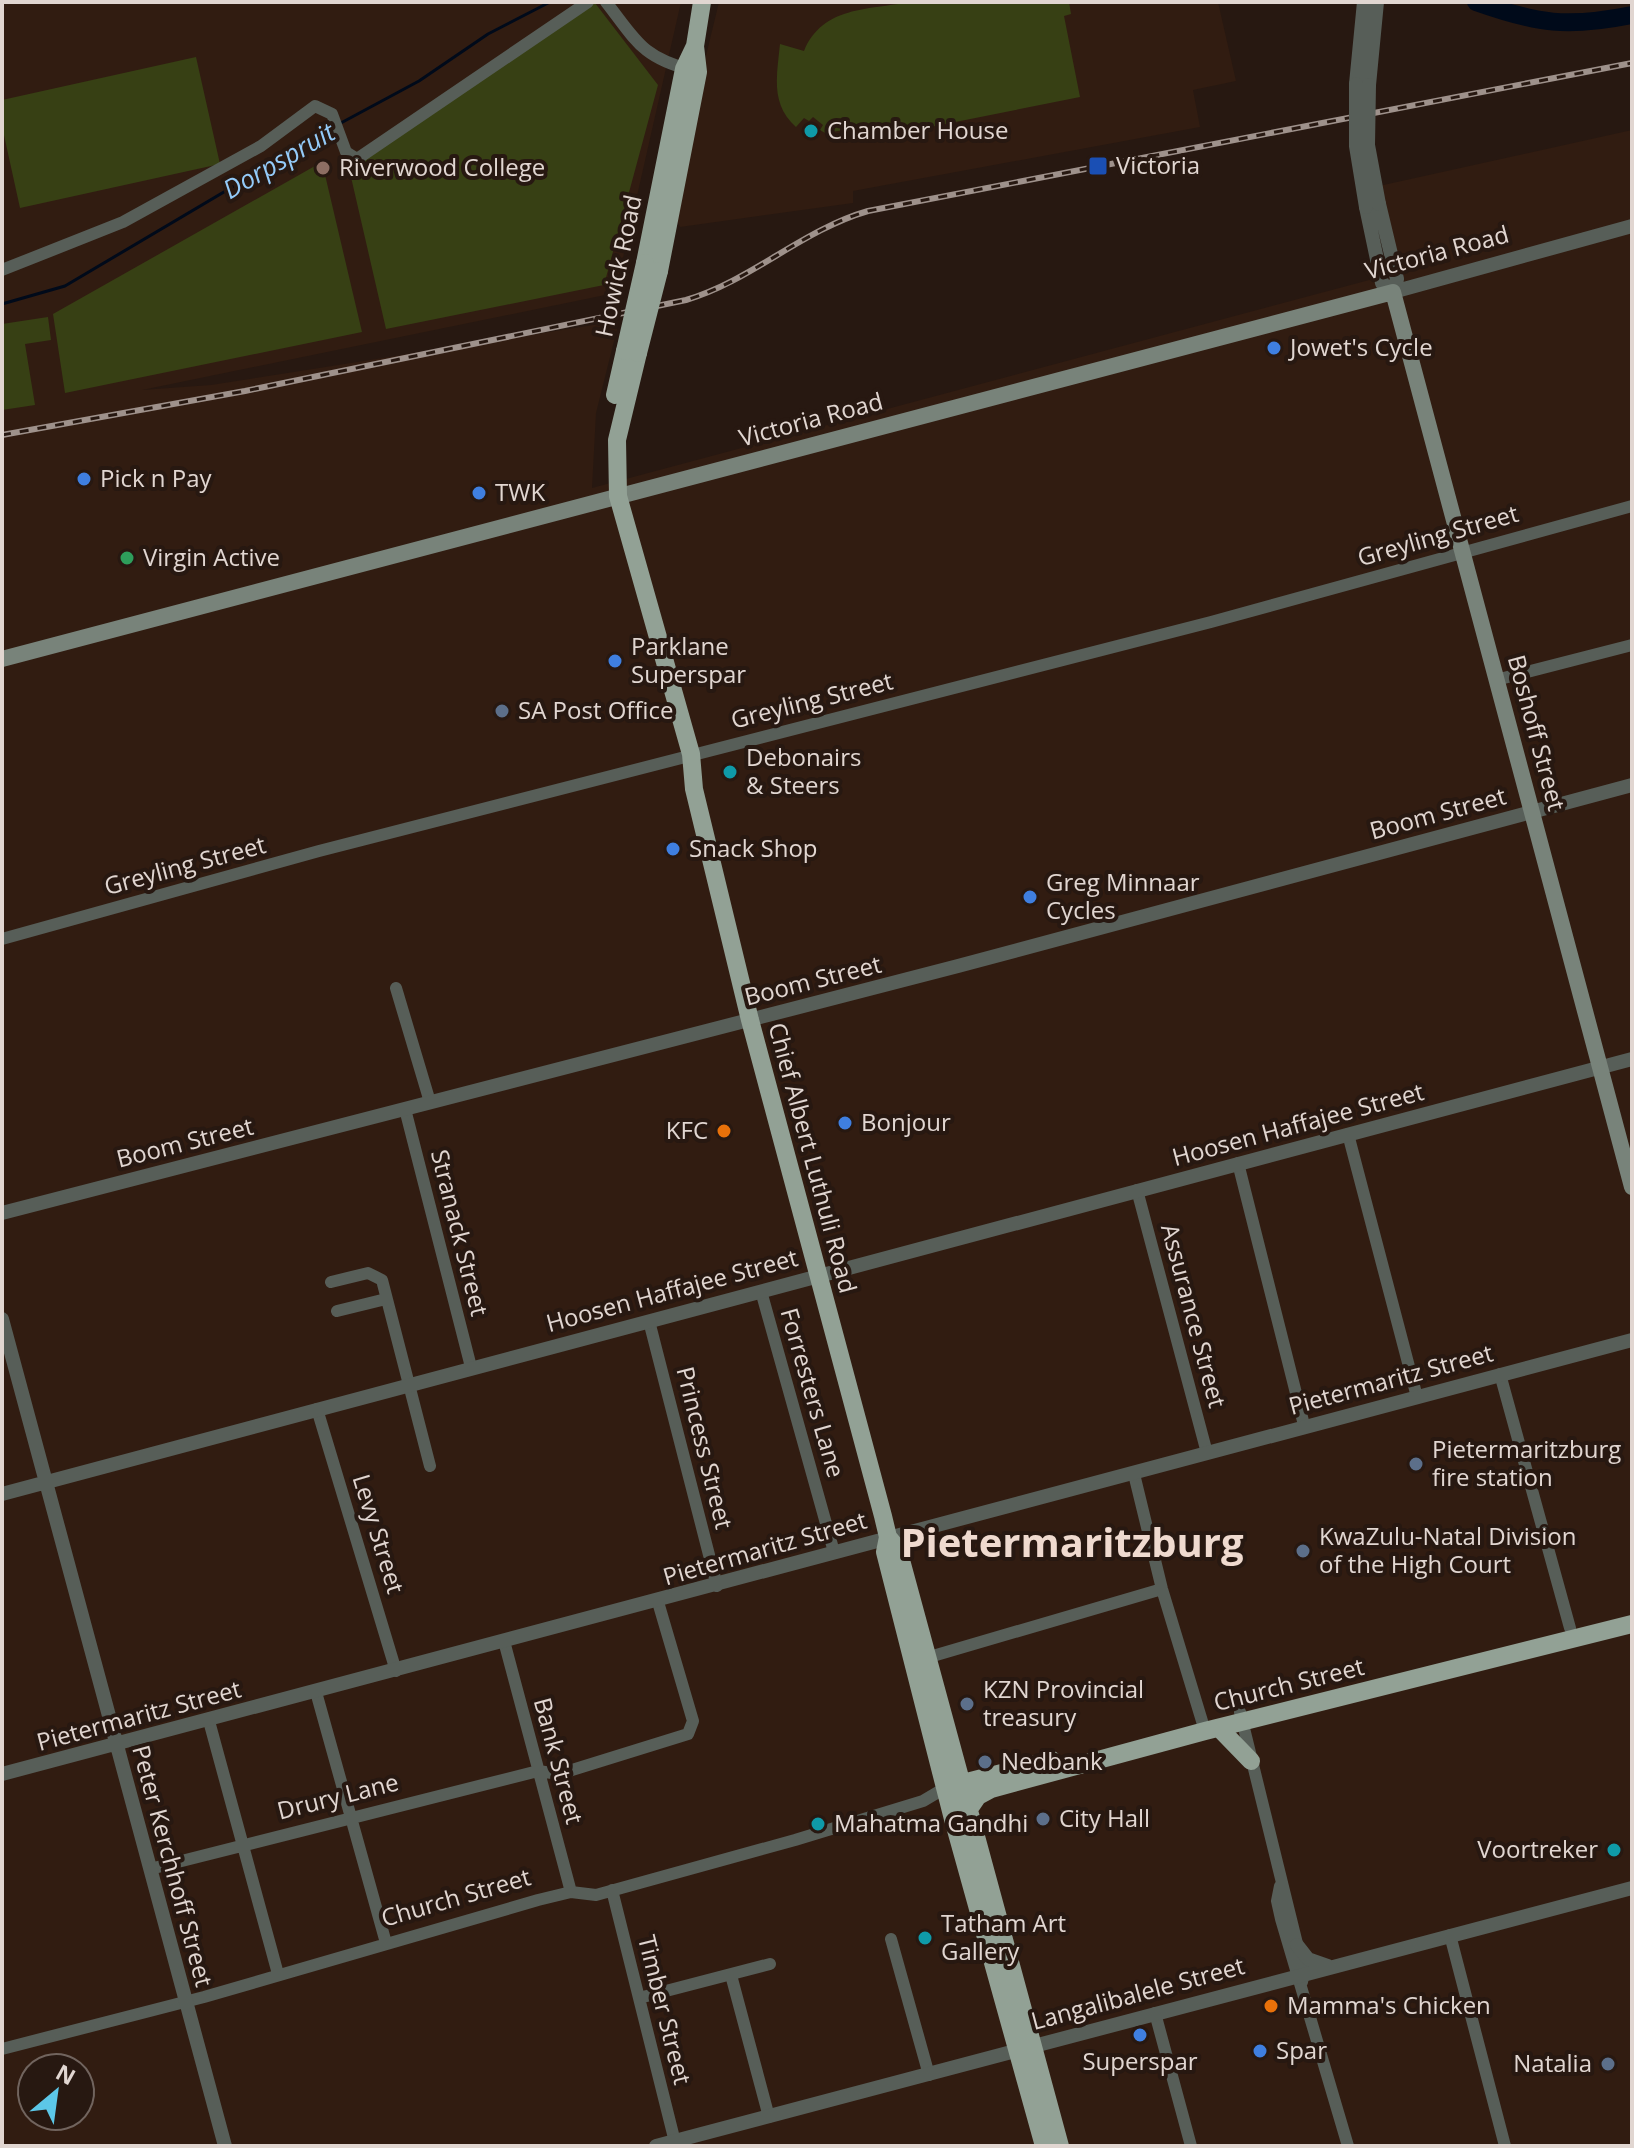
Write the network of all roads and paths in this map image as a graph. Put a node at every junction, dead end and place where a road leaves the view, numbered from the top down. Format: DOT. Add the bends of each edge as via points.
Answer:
graph roads {
  1 [pos="588,2"];
  2 [pos="606,2"];
  3 [pos="702,2"];
  4 [pos="1370,7"];
  5 [pos="691,70"];
  6 [pos="1632,226"];
  7 [pos="2,270"];
  8 [pos="1391,285"];
  9 [pos="612,497"];
  10 [pos="1632,506"];
  11 [pos="1462,551"];
  12 [pos="1632,645"];
  13 [pos="2,659"];
  14 [pos="1496,680"];
  15 [pos="685,755"];
  16 [pos="1632,785"];
  17 [pos="1532,811"];
  18 [pos="2,939"];
  19 [pos="396,988"];
  20 [pos="750,1020"];
  21 [pos="1632,1059"];
  22 [pos="1600,1067"];
  23 [pos="430,1102"];
  24 [pos="405,1109"];
  25 [pos="1348,1134"];
  26 [pos="1238,1163"];
  27 [pos="1632,1187"];
  28 [pos="1137,1190"];
  29 [pos="2,1213"];
  30 [pos="818,1275"];
  31 [pos="331,1282"];
  32 [pos="761,1291"];
  33 [pos="386,1299"];
  34 [pos="337,1311"];
  35 [pos="2,1319"];
  36 [pos="649,1321"];
  37 [pos="1632,1340"];
  38 [pos="471,1367"];
  39 [pos="1500,1374"];
  40 [pos="408,1385"];
  41 [pos="1417,1397"];
  42 [pos="317,1409"];
  43 [pos="1304,1425"];
  44 [pos="1207,1453"];
  45 [pos="430,1466"];
  46 [pos="1134,1474"];
  47 [pos="46,1482"];
  48 [pos="2,1494"];
  49 [pos="888,1537"];
  50 [pos="834,1552"];
  51 [pos="717,1586"];
  52 [pos="1162,1589"];
  53 [pos="658,1602"];
  54 [pos="1632,1612"];
  55 [pos="1632,1624"];
  56 [pos="1570,1628"];
  57 [pos="504,1641"];
  58 [pos="926,1658"];
  59 [pos="396,1671"];
  60 [pos="316,1692"];
  61 [pos="1241,1717"];
  62 [pos="209,1721"];
  63 [pos="1209,1727"];
  64 [pos="115,1744"];
  65 [pos="1251,1761"];
  66 [pos="538,1771"];
  67 [pos="2,1774"];
  68 [pos="951,1792"];
  69 [pos="967,1812"];
  70 [pos="349,1816"];
  71 [pos="243,1844"];
  72 [pos="150,1869"];
  73 [pos="1280,1886"];
  74 [pos="1632,1888"];
  75 [pos="612,1890"];
  76 [pos="571,1892"];
  77 [pos="1450,1935"];
  78 [pos="891,1939"];
  79 [pos="386,1943"];
  80 [pos="1297,1945"];
  81 [pos="770,1964"];
  82 [pos="1329,1966"];
  83 [pos="278,1974"];
  84 [pos="731,1975"];
  85 [pos="1301,1976"];
  86 [pos="639,1998"];
  87 [pos="186,2001"];
  88 [pos="1155,2013"];
  89 [pos="1026,2047"];
  90 [pos="2,2049"];
  91 [pos="929,2075"];
  92 [pos="769,2117"];
  93 [pos="675,2142"];
  94 [pos="225,2146"];
  95 [pos="656,2146"];
  96 [pos="1044,2146"];
  97 [pos="1060,2146"];
  98 [pos="1191,2146"];
  99 [pos="1348,2146"];
  100 [pos="1505,2146"];
  1 -- 7 [label="street" via="357,159 349,155 332,114 315,106 261,146 123,222"];
  2 -- 5 [label="street" via="641,50"];
  3 -- 5 [label="main road, Howick Road"];
  4 -- 8 [label="street, bridge" via="1356,146"];
  5 -- 9 [label="main road, Howick Road, bridge" via="652,267 606,439"];
  6 -- 8 [label="street, Victoria Road"];
  8 -- 9 [label="main road, Victoria Road"];
  8 -- 11 [label="main road, Boshoff Street"];
  9 -- 13 [label="main road, Victoria Road"];
  9 -- 15 [label="main road, Chief Albert Luthuli Road"];
  10 -- 11 [label="street, Greyling Street"];
  11 -- 14 [label="main road, Boshoff Street"];
  11 -- 15 [label="street, Greyling Street" via="1211,622"];
  12 -- 14 [label="street"];
  14 -- 17 [label="main road, Boshoff Street"];
  15 -- 18 [label="street, Greyling Street"];
  15 -- 20 [label="main road, Chief Albert Luthuli Road"];
  16 -- 17 [label="street, Boom Street"];
  17 -- 20 [label="street, Boom Street"];
  17 -- 22 [label="main road, Boshoff Street"];
  19 -- 23 [label="street"];
  20 -- 23 [label="street, Boom Street"];
  20 -- 30 [label="main road, Chief Albert Luthuli Road"];
  21 -- 22 [label="street, Hoosen Haffajee Street"];
  22 -- 25 [label="street, Hoosen Haffajee Street"];
  22 -- 27 [label="main road, Boshoff Street"];
  23 -- 24 [label="street, Boom Street"];
  24 -- 29 [label="street, Boom Street"];
  24 -- 38 [label="street, Stranack Street"];
  25 -- 26 [label="street, Hoosen Haffajee Street"];
  25 -- 41 [label="street"];
  26 -- 28 [label="street, Hoosen Haffajee Street"];
  26 -- 43 [label="street"];
  28 -- 30 [label="street, Hoosen Haffajee Street"];
  28 -- 44 [label="street, Assurance Street"];
  30 -- 32 [label="street, Hoosen Haffajee Street"];
  30 -- 49 [label="main road, Chief Albert Luthuli Road"];
  31 -- 33 [label="street" via="376,1275"];
  32 -- 36 [label="street, Hoosen Haffajee Street"];
  32 -- 50 [label="street, Forresters Lane"];
  33 -- 34 [label="street"];
  33 -- 40 [label="street"];
  35 -- 47 [label="street, Peter Kerchhoff Street"];
  36 -- 38 [label="street, Hoosen Haffajee Street"];
  36 -- 51 [label="street, Princess Street"];
  37 -- 39 [label="street, Pietermaritz Street"];
  38 -- 40 [label="street, Hoosen Haffajee Street"];
  39 -- 41 [label="street, Pietermaritz Street"];
  39 -- 56 [label="street"];
  40 -- 42 [label="street, Hoosen Haffajee Street"];
  40 -- 45 [label="street"];
  41 -- 43 [label="street, Pietermaritz Street"];
  42 -- 47 [label="street, Hoosen Haffajee Street"];
  42 -- 59 [label="street, Levy Street"];
  43 -- 44 [label="street, Pietermaritz Street"];
  44 -- 46 [label="street, Pietermaritz Street"];
  46 -- 49 [label="street, Pietermaritz Street"];
  46 -- 52 [label="street"];
  47 -- 48 [label="street, Hoosen Haffajee Street"];
  47 -- 64 [label="street, Peter Kerchhoff Street"];
  49 -- 50 [label="street, Pietermaritz Street"];
  49 -- 58 [label="main road, Chief Albert Luthuli Road" via="898,1549"];
  49 -- 68 [label="main road, Chief Albert Luthuli Road" via="885,1552"];
  50 -- 51 [label="street, Pietermaritz Street"];
  51 -- 53 [label="street, Pietermaritz Street"];
  52 -- 58 [label="street"];
  52 -- 63 [label="street"];
  53 -- 57 [label="street, Pietermaritz Street"];
  53 -- 66 [label="street, Drury Lane" via="693,1721 691,1731 559,1774"];
  54 -- 56 [label="main road, Church Street"];
  55 -- 61 [label="main road, Church Street"];
  56 -- 61 [label="main road, Church Street"];
  57 -- 59 [label="street, Pietermaritz Street"];
  57 -- 66 [label="street, Bank Street"];
  58 -- 68 [label="main road, Chief Albert Luthuli Road"];
  59 -- 60 [label="street, Pietermaritz Street"];
  60 -- 62 [label="street, Pietermaritz Street"];
  60 -- 70 [label="street"];
  61 -- 63 [label="main road, Church Street"];
  61 -- 65 [label="street"];
  62 -- 64 [label="street, Pietermaritz Street"];
  62 -- 71 [label="street"];
  63 -- 65 [label="main road"];
  63 -- 68 [label="main road, Church Street"];
  63 -- 69 [label="main road, Church Street" via="991,1789"];
  64 -- 67 [label="street, Pietermaritz Street"];
  64 -- 72 [label="street, Peter Kerchhoff Street"];
  65 -- 73 [label="street"];
  66 -- 70 [label="street, Drury Lane"];
  66 -- 76 [label="street, Bank Street"];
  68 -- 69 [label="main road, Chief Albert Luthuli Road"];
  68 -- 75 [label="street, Church Street"];
  68 -- 89 [label="main road, Chief Albert Luthuli Road"];
  69 -- 89 [label="main road, Chief Albert Luthuli Road"];
  70 -- 71 [label="street, Drury Lane"];
  70 -- 79 [label="street"];
  71 -- 72 [label="street, Drury Lane"];
  71 -- 83 [label="street"];
  72 -- 87 [label="street, Peter Kerchhoff Street"];
  73 -- 80 [label="street"];
  73 -- 85 [label="street" via="1277,1901"];
  74 -- 77 [label="street, Langalibalele Street"];
  75 -- 76 [label="street, Church Street" via="596,1895"];
  75 -- 86 [label="street, Timber Street"];
  76 -- 79 [label="street, Church Street"];
  77 -- 82 [label="street, Langalibalele Street"];
  77 -- 100 [label="street"];
  78 -- 91 [label="street"];
  79 -- 83 [label="street, Church Street"];
  80 -- 82 [label="street" via="1308,1959"];
  80 -- 85 [label="street"];
  81 -- 84 [label="street"];
  82 -- 85 [label="street, Langalibalele Street"];
  83 -- 87 [label="street, Church Street"];
  84 -- 86 [label="street"];
  84 -- 92 [label="street"];
  85 -- 88 [label="street, Langalibalele Street"];
  85 -- 99 [label="street"];
  86 -- 93 [label="street, Timber Street"];
  87 -- 90 [label="street, Church Street"];
  87 -- 94 [label="street, Peter Kerchhoff Street"];
  88 -- 89 [label="street, Langalibalele Street"];
  88 -- 98 [label="street"];
  89 -- 91 [label="street, Langalibalele Street"];
  89 -- 96 [label="main road, Chief Albert Luthuli Road"];
  89 -- 97 [label="main road, Chief Albert Luthuli Road"];
  91 -- 92 [label="street, Langalibalele Street"];
  92 -- 93 [label="street, Langalibalele Street"];
  93 -- 95 [label="street, Langalibalele Street"];
}
